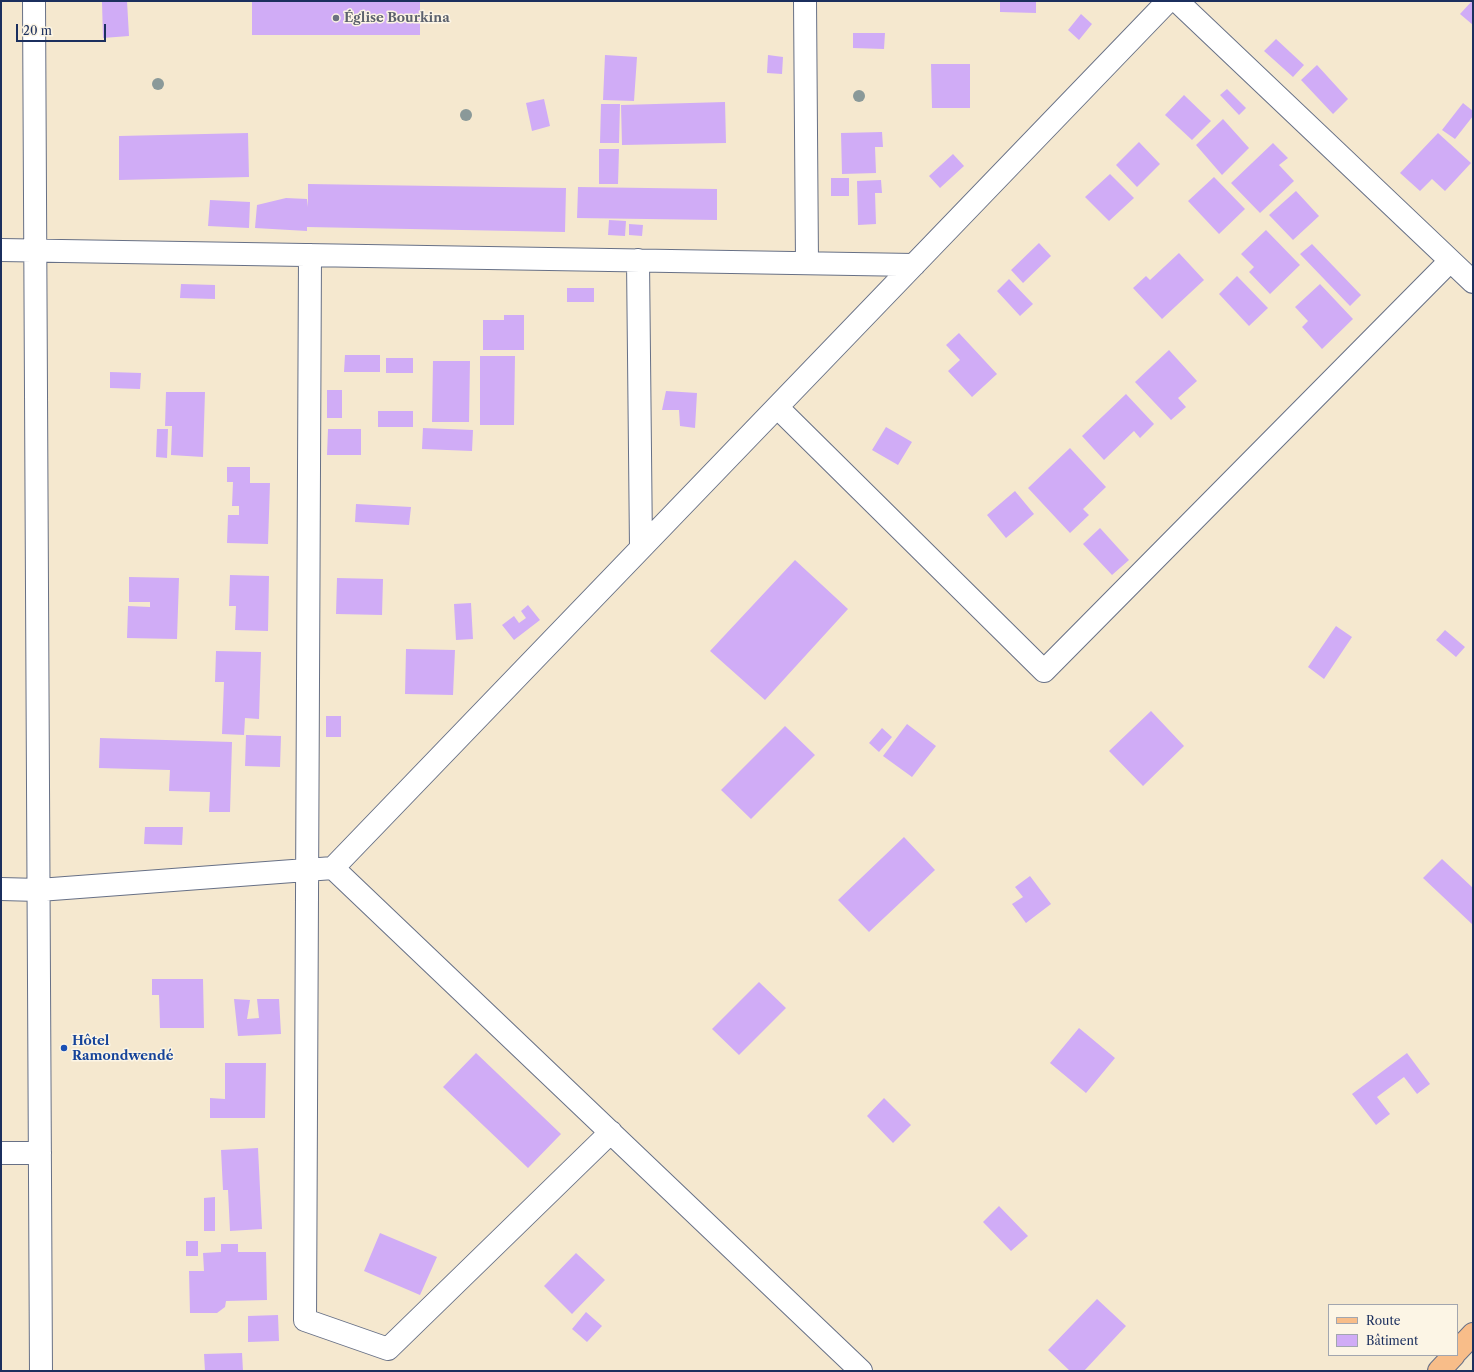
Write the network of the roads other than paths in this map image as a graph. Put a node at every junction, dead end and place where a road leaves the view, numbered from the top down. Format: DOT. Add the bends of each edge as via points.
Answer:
graph roads {
  1 [pos="34,1"];
  2 [pos="805,1"];
  3 [pos="1168,1"];
  4 [pos="1177,1"];
  5 [pos="1,250"];
  6 [pos="35,250"];
  7 [pos="310,255"];
  8 [pos="638,260"];
  9 [pos="1450,261"];
  10 [pos="807,263"];
  11 [pos="914,265"];
  12 [pos="1473,282"];
  13 [pos="776,408"];
  14 [pos="641,548"];
  15 [pos="333,868"];
  16 [pos="307,869"];
  17 [pos="1,889"];
  18 [pos="39,890"];
  19 [pos="611,1132"];
  20 [pos="1,1153"];
  21 [pos="40,1153"];
  22 [pos="1473,1334"];
  23 [pos="1458,1350"];
  24 [pos="1453,1356"];
  25 [pos="41,1371"];
  26 [pos="861,1371"];
  27 [pos="1439,1371"];
  1 -- 6 [label="street"];
  2 -- 10 [label="street"];
  3 -- 11 [label="street"];
  4 -- 9 [label="street"];
  5 -- 6 [label="street"];
  6 -- 7 [label="street"];
  6 -- 18 [label="street"];
  7 -- 8 [label="street"];
  7 -- 16 [label="street"];
  8 -- 10 [label="street"];
  8 -- 14 [label="street"];
  9 -- 12 [label="street"];
  9 -- 13 [label="street" via="1044,671"];
  10 -- 11 [label="street"];
  11 -- 13 [label="street"];
  13 -- 14 [label="street"];
  14 -- 15 [label="street"];
  15 -- 16 [label="street"];
  15 -- 19 [label="street"];
  16 -- 18 [label="street"];
  16 -- 19 [label="street" via="305,1320 388,1349"];
  17 -- 18 [label="street"];
  18 -- 21 [label="street"];
  19 -- 26 [label="street"];
  20 -- 21 [label="street"];
  21 -- 25 [label="street"];
  22 -- 23 [label="main road"];
  24 -- 27 [label="main road"];
}
